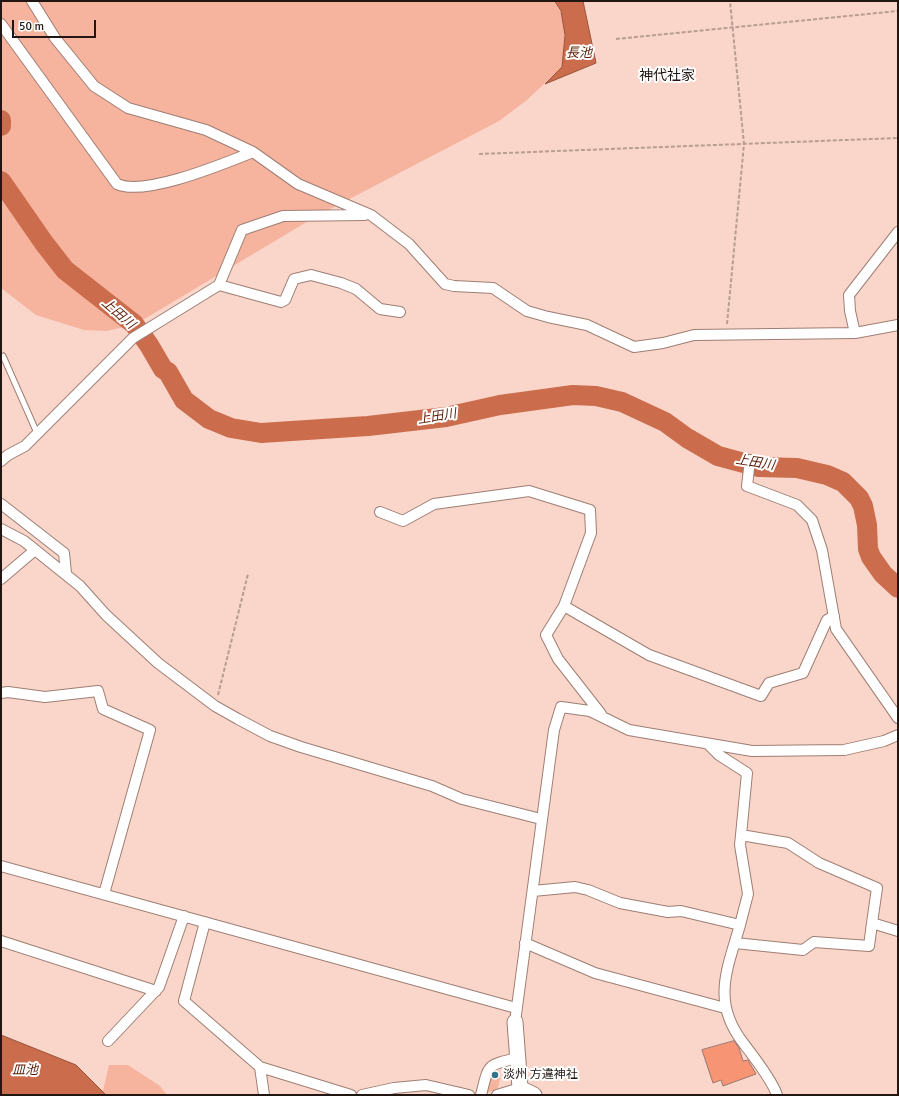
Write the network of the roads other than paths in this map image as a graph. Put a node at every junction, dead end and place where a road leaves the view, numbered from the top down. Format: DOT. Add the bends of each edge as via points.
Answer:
graph roads {
  1 [pos="32,1"];
  2 [pos="1,24"];
  3 [pos="254,152"];
  4 [pos="371,215"];
  5 [pos="898,232"];
  6 [pos="220,285"];
  7 [pos="400,312"];
  8 [pos="898,326"];
  9 [pos="855,333"];
  10 [pos="3,356"];
  11 [pos="37,433"];
  12 [pos="750,460"];
  13 [pos="1,461"];
  14 [pos="1,504"];
  15 [pos="380,512"];
  16 [pos="1,529"];
  17 [pos="35,550"];
  18 [pos="66,574"];
  19 [pos="1,579"];
  20 [pos="564,606"];
  21 [pos="834,616"];
  22 [pos="1,693"];
  23 [pos="603,718"];
  24 [pos="898,718"];
  25 [pos="898,735"];
  26 [pos="709,745"];
  27 [pos="541,819"];
  28 [pos="741,835"];
  29 [pos="1,866"];
  30 [pos="532,891"];
  31 [pos="104,894"];
  32 [pos="184,916"];
  33 [pos="205,922"];
  34 [pos="872,923"];
  35 [pos="740,925"];
  36 [pos="898,931"];
  37 [pos="1,942"];
  38 [pos="526,942"];
  39 [pos="735,943"];
  40 [pos="156,990"];
  41 [pos="725,1008"];
  42 [pos="516,1015"];
  43 [pos="108,1042"];
  44 [pos="518,1058"];
  45 [pos="260,1067"];
  46 [pos="520,1088"];
  47 [pos="264,1095"];
  48 [pos="351,1095"];
  49 [pos="362,1095"];
  50 [pos="469,1095"];
  51 [pos="481,1095"];
  52 [pos="497,1095"];
  53 [pos="534,1095"];
  54 [pos="777,1095"];
  1 -- 3 [label="street" via="56,38 94,86 128,108 206,130"];
  2 -- 3 [label="street" via="117,184 123,187 149,185 192,175"];
  3 -- 4 [label="street" via="298,184"];
  4 -- 6 [label="street" via="283,216 242,230"];
  4 -- 9 [label="street" via="409,244 445,284 493,288 527,311 587,325 634,347 694,335"];
  5 -- 9 [label="street" via="849,295 848,302"];
  6 -- 7 [label="street" via="281,302 285,300 294,279 311,275 356,289 380,309"];
  6 -- 11 [label="street" via="133,338"];
  8 -- 9 [label="street"];
  10 -- 11 [label="lane"];
  11 -- 13 [label="street" via="25,446"];
  12 -- 21 [label="street" via="747,486 797,505 812,520 822,550"];
  14 -- 18 [label="street" via="64,553"];
  15 -- 20 [label="street" via="403,521 434,504 529,491 590,510 591,533"];
  16 -- 17 [label="street"];
  17 -- 18 [label="street"];
  17 -- 19 [label="street"];
  18 -- 27 [label="street" via="158,663 238,720 270,736 301,747 432,786 462,799"];
  20 -- 21 [label="street" via="649,655 761,696 769,683 803,673 827,620"];
  20 -- 23 [label="street" via="546,635 558,659"];
  21 -- 24 [label="street" via="836,629"];
  22 -- 31 [label="street" via="45,697 98,691 103,709 150,730"];
  23 -- 26 [label="street" via="629,730"];
  23 -- 27 [label="street" via="590,711 561,707 554,730"];
  25 -- 26 [label="street" via="884,742 844,750 752,751"];
  26 -- 28 [label="street" via="719,755 747,773"];
  27 -- 30 [label="street"];
  28 -- 34 [label="street" via="788,843 819,862 877,888"];
  28 -- 35 [label="street" via="740,845 748,894"];
  29 -- 31 [label="street"];
  30 -- 35 [label="street" via="575,888 588,890 620,903 681,912"];
  30 -- 38 [label="street"];
  31 -- 32 [label="street"];
  32 -- 33 [label="street"];
  32 -- 40 [label="street"];
  33 -- 42 [label="street"];
  33 -- 45 [label="street" via="184,1001"];
  34 -- 36 [label="street"];
  34 -- 39 [label="street" via="869,946 814,942 803,950"];
  35 -- 39 [label="street"];
  37 -- 40 [label="street"];
  38 -- 41 [label="street" via="595,973"];
  38 -- 42 [label="street"];
  39 -- 41 [label="street" via="725,977"];
  40 -- 43 [label="street"];
  41 -- 54 [label="street" via="735,1033 754,1057"];
  42 -- 44 [label="street"];
  44 -- 46 [label="street"];
  44 -- 51 [label="street" via="495,1063 489,1067"];
  45 -- 47 [label="street"];
  45 -- 48 [label="street"];
  46 -- 52 [label="street"];
  46 -- 53 [label="street"];
  49 -- 50 [label="street" via="426,1085"];
}
